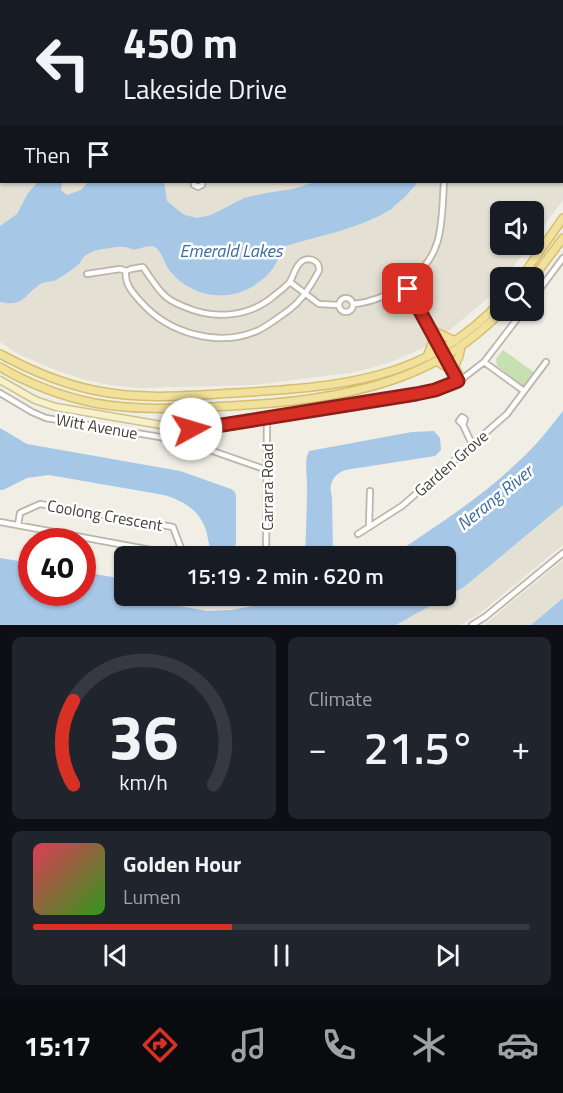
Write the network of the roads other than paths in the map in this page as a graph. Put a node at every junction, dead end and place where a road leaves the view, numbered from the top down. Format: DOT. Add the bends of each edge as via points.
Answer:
graph roads {
  1 [pos="444,183"];
  2 [pos="563,218"];
  3 [pos="563,238"];
  4 [pos="563,258"];
  5 [pos="529,267"];
  6 [pos="541,267"];
  7 [pos="126,271"];
  8 [pos="87,274"];
  9 [pos="411,279"];
  10 [pos="290,282"];
  11 [pos="544,284"];
  12 [pos="400,286"];
  13 [pos="408,289"];
  14 [pos="306,294"];
  15 [pos="354,304"];
  16 [pos="339,305"];
  17 [pos="490,312"];
  18 [pos="491,321"];
  19 [pos="516,321"];
  20 [pos="435,335"];
  21 [pos="458,344"];
  22 [pos="445,352"];
  23 [pos="0,354"];
  24 [pos="427,357"];
  25 [pos="436,361"];
  26 [pos="484,362"];
  27 [pos="546,362"];
  28 [pos="0,367"];
  29 [pos="453,367"];
  30 [pos="0,380"];
  31 [pos="460,380"];
  32 [pos="524,391"];
  33 [pos="0,393"];
  34 [pos="267,418"];
  35 [pos="463,425"];
  36 [pos="472,444"];
  37 [pos="267,470"];
  38 [pos="370,491"];
  39 [pos="0,522"];
  40 [pos="18,525"];
  41 [pos="369,526"];
  42 [pos="358,534"];
  43 [pos="130,546"];
  44 [pos="180,546"];
  45 [pos="266,546"];
  46 [pos="563,553"];
  47 [pos="472,625"];
  1 -- 9 [label="street" via="436,247 426,266"];
  2 -- 5 [label="main road"];
  3 -- 6 [label="main road"];
  4 -- 11 [label="street"];
  7 -- 8 [label="street"];
  7 -- 10 [label="street" via="143,267 163,294 176,303 220,316 261,306"];
  7 -- 14 [label="street" via="130,289 163,321 205,337 224,338 258,331"];
  9 -- 12 [label="street" via="402,278"];
  9 -- 13 [label="street"];
  10 -- 14 [label="street"];
  10 -- 14 [label="street" via="300,262 314,260 319,271"];
  12 -- 13 [label="street"];
  12 -- 15 [label="street" via="376,299"];
  13 -- 20 [label="street"];
  14 -- 16 [label="street" via="319,304"];
  15 -- 16 [label="street" via="346,298"];
  15 -- 16 [label="street" via="345,313"];
  17 -- 21 [label="main road"];
  18 -- 21 [label="main road"];
  19 -- 26 [label="street"];
  20 -- 21 [label="main road"];
  20 -- 22 [label="street"];
  20 -- 24 [label="main road"];
  21 -- 22 [label="main road"];
  21 -- 29 [label="main road" via="459,356"];
  22 -- 24 [label="main road"];
  22 -- 25 [label="main road"];
  22 -- 29 [label="street"];
  23 -- 24 [label="main road" via="76,386 159,396 259,392 344,383 379,376"];
  25 -- 28 [label="main road" via="393,380 333,394 267,403 172,408 126,407 83,400 36,385"];
  25 -- 29 [label="main road"];
  26 -- 31 [label="street"];
  26 -- 32 [label="street"];
  27 -- 32 [label="street, Garden Grove"];
  29 -- 31 [label="street"];
  30 -- 34 [label="street" via="49,406 173,428 202,428"];
  31 -- 34 [label="street" via="426,392"];
  32 -- 36 [label="street, Garden Grove" via="507,414"];
  33 -- 37 [label="street, Witt Avenue" via="46,418 184,441"];
  34 -- 37 [label="street, Carrara Road"];
  35 -- 36 [label="street"];
  36 -- 41 [label="street, Garden Grove" via="402,506"];
  37 -- 45 [label="street, Carrara Road"];
  38 -- 41 [label="street"];
  39 -- 40 [label="street"];
  40 -- 43 [label="street"];
  40 -- 44 [label="street, Coolong Crescent" via="20,513 39,504 173,527"];
  41 -- 42 [label="street, Garden Grove"];
  46 -- 47 [label="street"];
}
